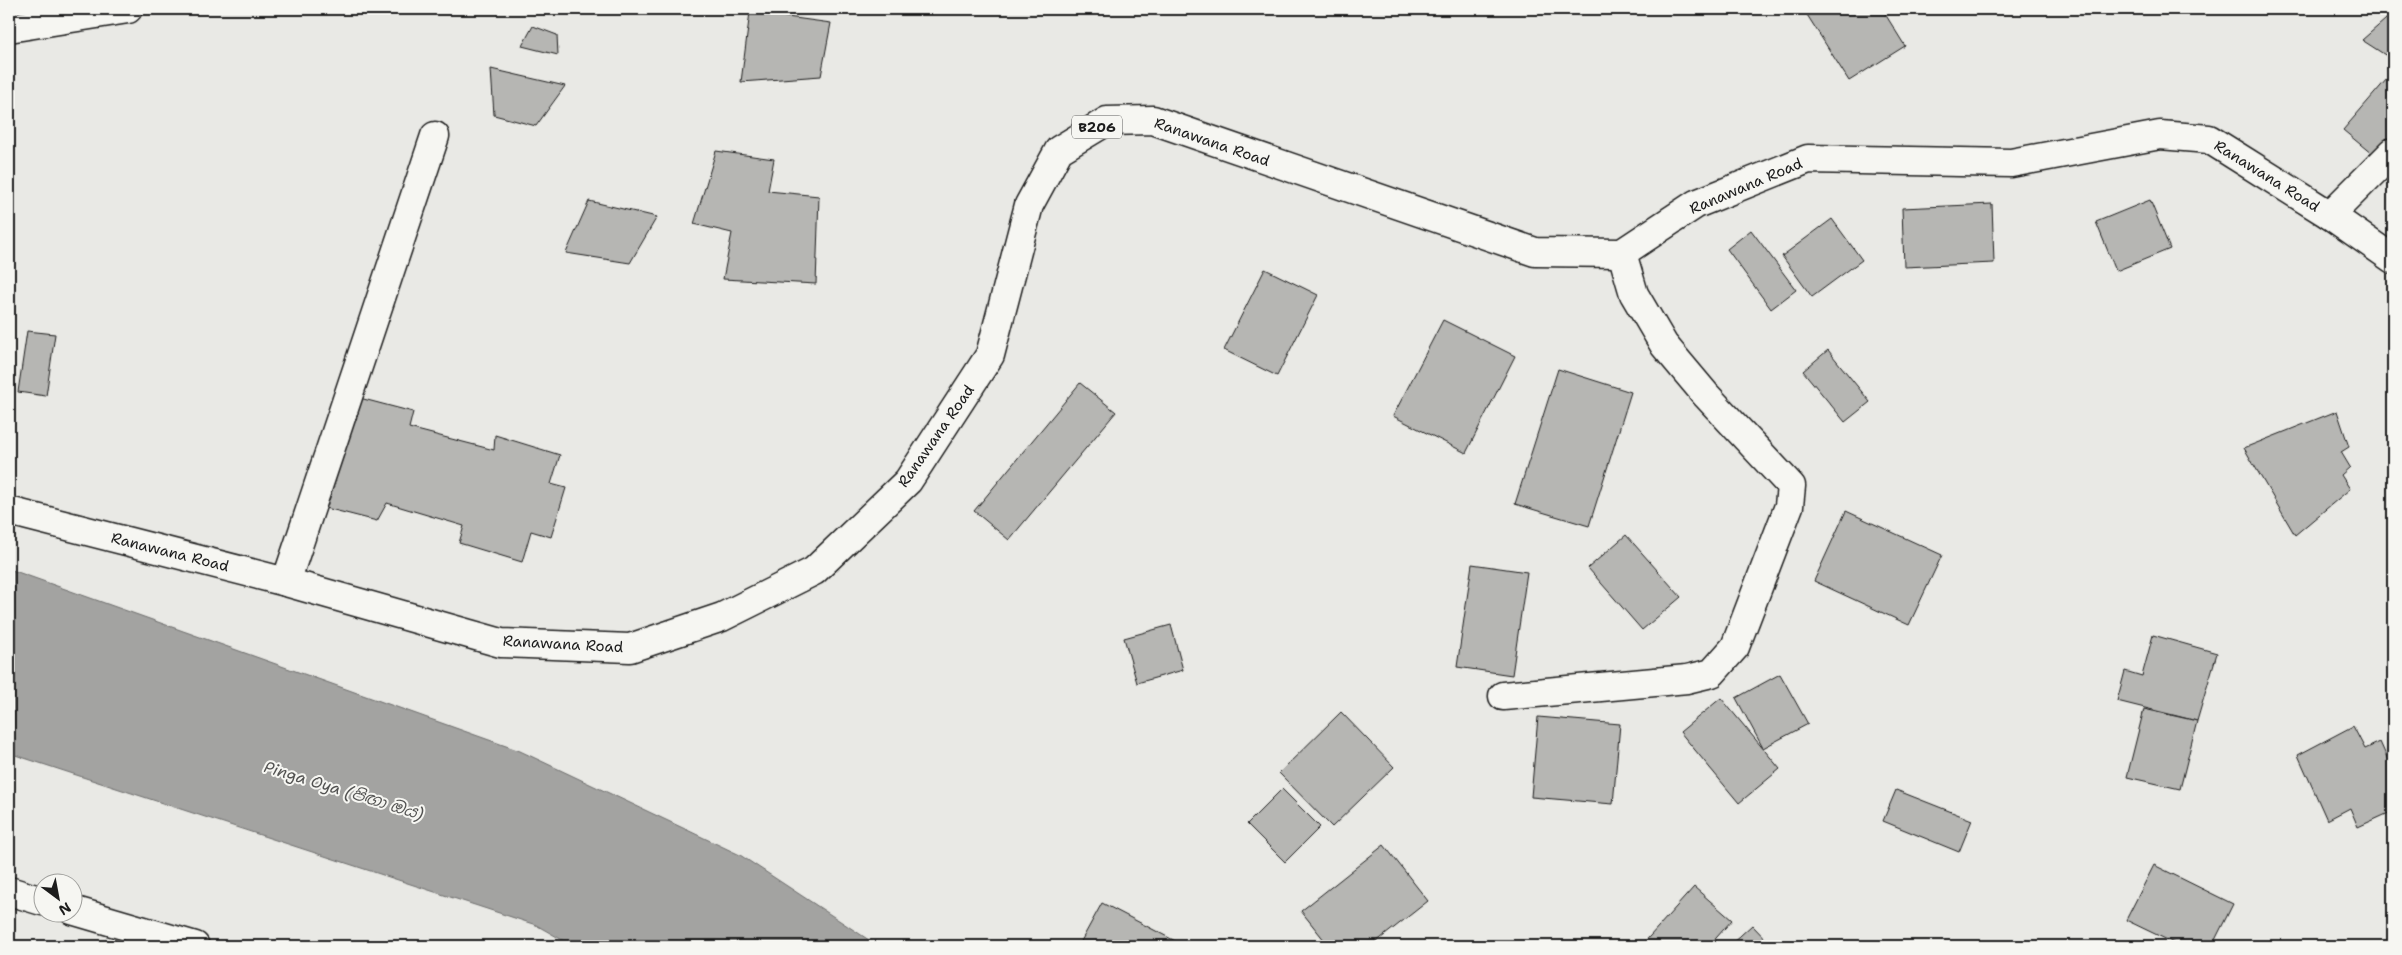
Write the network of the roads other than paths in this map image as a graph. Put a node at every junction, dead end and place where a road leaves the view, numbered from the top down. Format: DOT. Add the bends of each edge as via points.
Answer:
graph roads {
  1 [pos="128,9"];
  2 [pos="9,28"];
  3 [pos="435,136"];
  4 [pos="2393,152"];
  5 [pos="2330,215"];
  6 [pos="1622,253"];
  7 [pos="2393,259"];
  8 [pos="9,511"];
  9 [pos="286,582"];
  10 [pos="1503,696"];
  11 [pos="9,891"];
  12 [pos="32,898"];
  13 [pos="82,913"];
  14 [pos="195,946"];
  1 -- 2 [label="main road"];
  3 -- 9 [label="main road"];
  4 -- 5 [label="main road"];
  5 -- 6 [label="main road, Ranawana Road" via="2209,139 2160,135 2011,163 1808,159 1696,204"];
  5 -- 7 [label="main road, Ranawana Road"];
  6 -- 9 [label="main road, Ranawana Road / B206" via="1535,252 1153,120 1106,121 1059,150 1029,205 990,355 975,379 908,481 814,570 722,617 630,648 501,643"];
  6 -- 10 [label="main road" via="1634,294 1664,345 1791,486 1789,506 1735,647 1712,673 1687,679"];
  8 -- 9 [label="main road, Ranawana Road / B206"];
  11 -- 12 [label="main road"];
  13 -- 14 [label="main road"];
}
